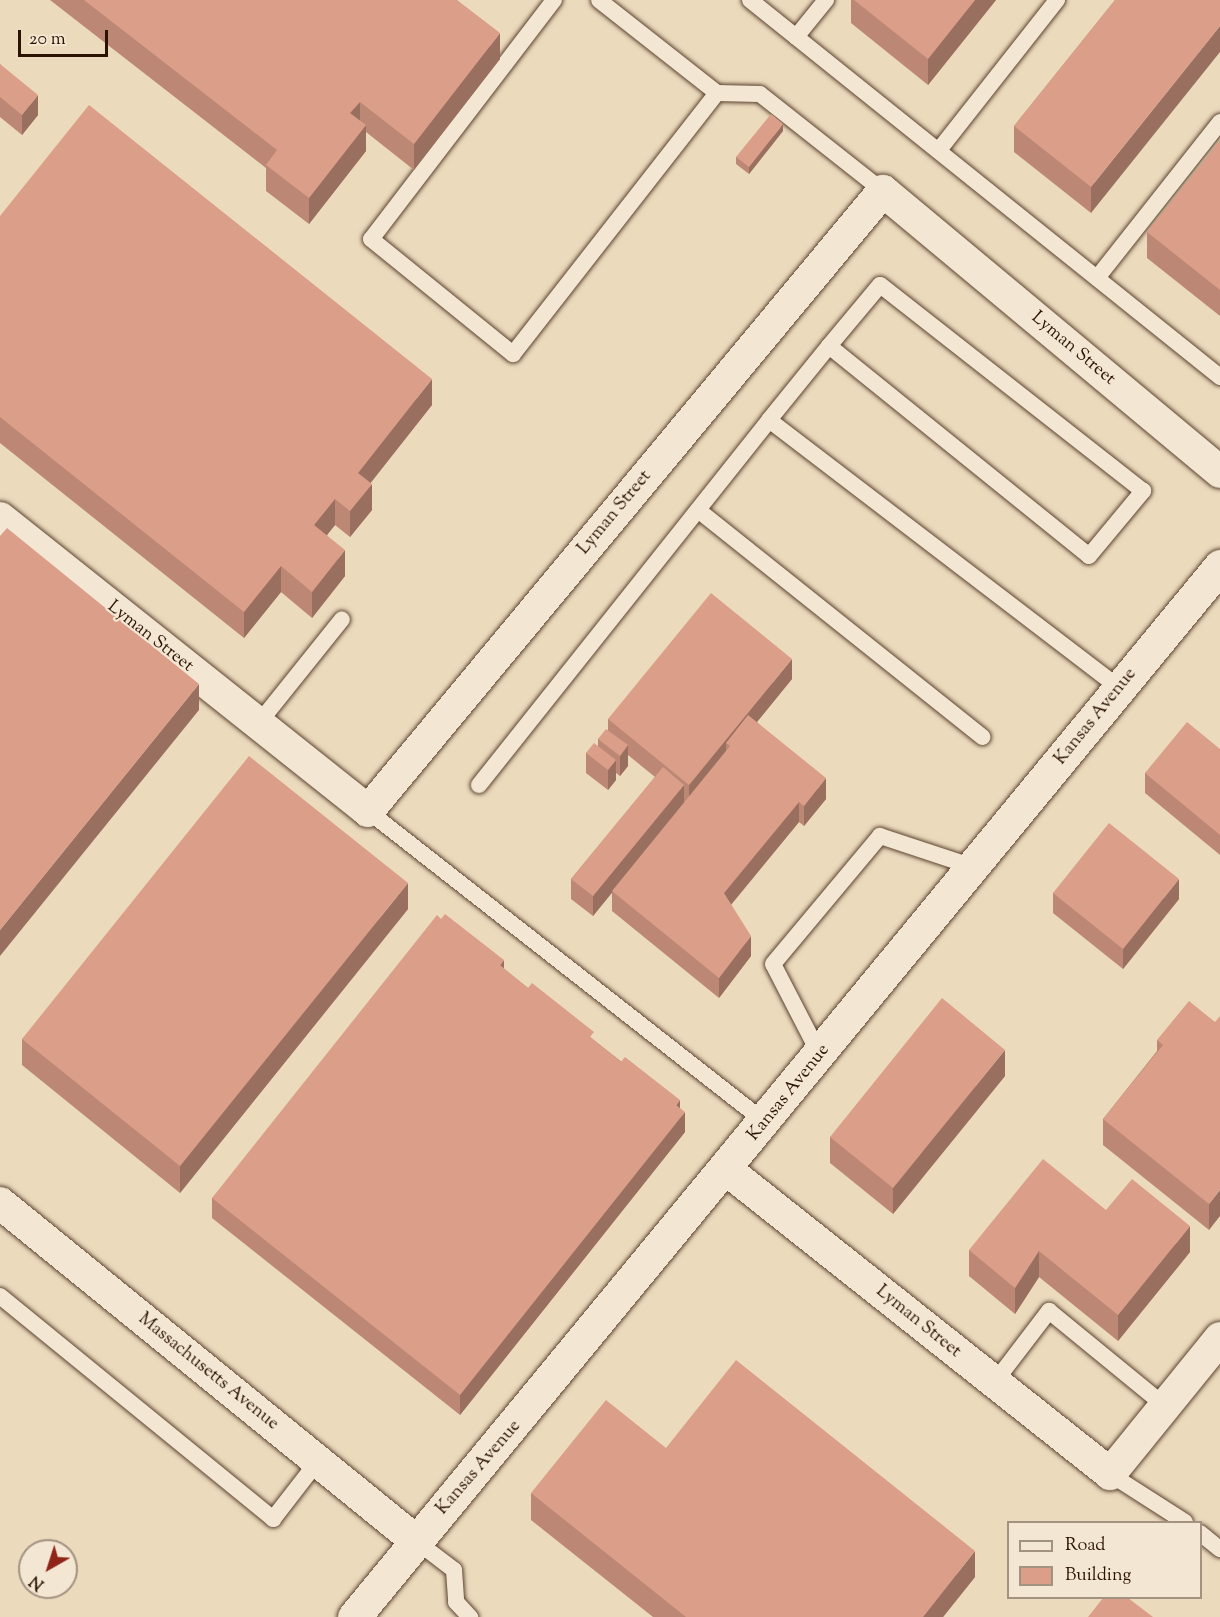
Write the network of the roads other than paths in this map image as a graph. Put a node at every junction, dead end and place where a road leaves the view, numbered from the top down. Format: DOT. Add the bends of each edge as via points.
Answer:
graph roads {
  1 [pos="554,0"];
  2 [pos="599,0"];
  3 [pos="750,0"];
  4 [pos="826,0"];
  5 [pos="1057,0"];
  6 [pos="796,37"];
  7 [pos="717,93"];
  8 [pos="1220,122"];
  9 [pos="939,150"];
  10 [pos="883,191"];
  11 [pos="1097,279"];
  12 [pos="829,346"];
  13 [pos="1220,377"];
  14 [pos="770,420"];
  15 [pos="1220,472"];
  16 [pos="698,510"];
  17 [pos="0,518"];
  18 [pos="1215,582"];
  19 [pos="342,619"];
  20 [pos="1119,688"];
  21 [pos="258,724"];
  22 [pos="982,737"];
  23 [pos="479,785"];
  24 [pos="368,811"];
  25 [pos="974,867"];
  26 [pos="820,1055"];
  27 [pos="765,1122"];
  28 [pos="727,1170"];
  29 [pos="0,1203"];
  30 [pos="0,1296"];
  31 [pos="1220,1338"];
  32 [pos="994,1383"];
  33 [pos="1165,1406"];
  34 [pos="317,1462"];
  35 [pos="1110,1474"];
  36 [pos="1183,1521"];
  37 [pos="1202,1535"];
  38 [pos="416,1541"];
  39 [pos="1220,1549"];
  40 [pos="354,1617"];
  41 [pos="470,1617"];
  1 -- 7 [label="lane" via="371,239 513,354"];
  2 -- 7 [label="lane"];
  3 -- 6 [label="lane"];
  4 -- 6 [label="lane"];
  5 -- 9 [label="lane"];
  6 -- 9 [label="lane"];
  7 -- 10 [label="lane" via="760,94"];
  8 -- 11 [label="lane"];
  9 -- 11 [label="lane"];
  10 -- 15 [label="street, Lyman Street"];
  10 -- 24 [label="street, Lyman Street"];
  11 -- 13 [label="lane"];
  12 -- 12 [label="lane" via="880,285 1143,491 1089,556"];
  12 -- 14 [label="lane"];
  14 -- 16 [label="lane"];
  14 -- 20 [label="lane"];
  16 -- 22 [label="lane"];
  16 -- 23 [label="lane"];
  17 -- 21 [label="street, Lyman Street"];
  18 -- 20 [label="street, Kansas Avenue"];
  19 -- 21 [label="lane"];
  20 -- 25 [label="street, Kansas Avenue"];
  21 -- 24 [label="street, Lyman Street"];
  24 -- 27 [label="lane"];
  25 -- 26 [label="street, Kansas Avenue"];
  25 -- 26 [label="lane" via="880,836 773,964"];
  26 -- 27 [label="street, Kansas Avenue"];
  27 -- 28 [label="street, Kansas Avenue"];
  28 -- 32 [label="street, Lyman Street"];
  28 -- 38 [label="street, Kansas Avenue"];
  29 -- 34 [label="street, Massachusetts Avenue"];
  30 -- 34 [label="lane" via="273,1519"];
  31 -- 33 [label="street"];
  32 -- 33 [label="lane" via="1049,1311"];
  32 -- 35 [label="street, Lyman Street"];
  33 -- 35 [label="street"];
  34 -- 38 [label="street, Massachusetts Avenue"];
  35 -- 36 [label="lane"];
  37 -- 39 [label="lane"];
  38 -- 40 [label="street, Kansas Avenue"];
  38 -- 41 [label="lane" via="454,1570 456,1602"];
}
